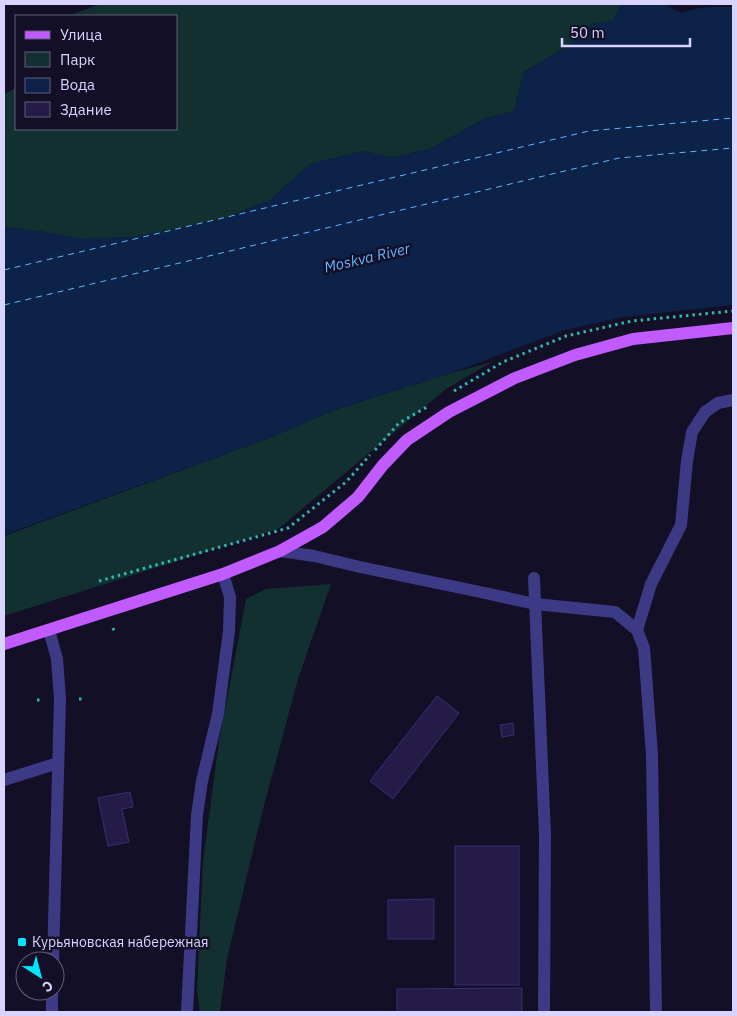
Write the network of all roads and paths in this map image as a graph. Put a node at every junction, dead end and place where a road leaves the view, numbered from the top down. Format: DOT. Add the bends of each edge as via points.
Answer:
graph roads {
  1 [pos="733,328"];
  2 [pos="733,400"];
  3 [pos="399,423"];
  4 [pos="280,551"];
  5 [pos="223,574"];
  6 [pos="534,578"];
  7 [pos="99,581"];
  8 [pos="535,604"];
  9 [pos="113,628"];
  10 [pos="49,630"];
  11 [pos="637,630"];
  12 [pos="115,634"];
  13 [pos="4,644"];
  14 [pos="79,699"];
  15 [pos="85,699"];
  16 [pos="37,700"];
  17 [pos="43,700"];
  18 [pos="58,763"];
  19 [pos="4,780"];
  20 [pos="53,951"];
  21 [pos="187,1012"];
  22 [pos="544,1012"];
  23 [pos="656,1012"];
  1 -- 4 [label="main road" via="633,339 575,355 515,378 449,412 407,440 358,497 323,526"];
  2 -- 11 [label="street" via="718,403 705,412 692,432 681,525 651,584"];
  3 -- 7 [label="path" via="346,482 288,528"];
  4 -- 5 [label="main road"];
  4 -- 8 [label="street"];
  5 -- 10 [label="main road"];
  5 -- 21 [label="street" via="230,597 229,631 218,714 197,815"];
  6 -- 8 [label="street"];
  8 -- 11 [label="street" via="615,612"];
  8 -- 22 [label="street" via="545,836"];
  9 -- 12 [label="path"];
  10 -- 13 [label="main road"];
  10 -- 18 [label="street" via="60,700"];
  11 -- 23 [label="street" via="644,648 652,755"];
  14 -- 15 [label="path"];
  16 -- 17 [label="path"];
  18 -- 19 [label="street"];
  18 -- 20 [label="street"];
}
